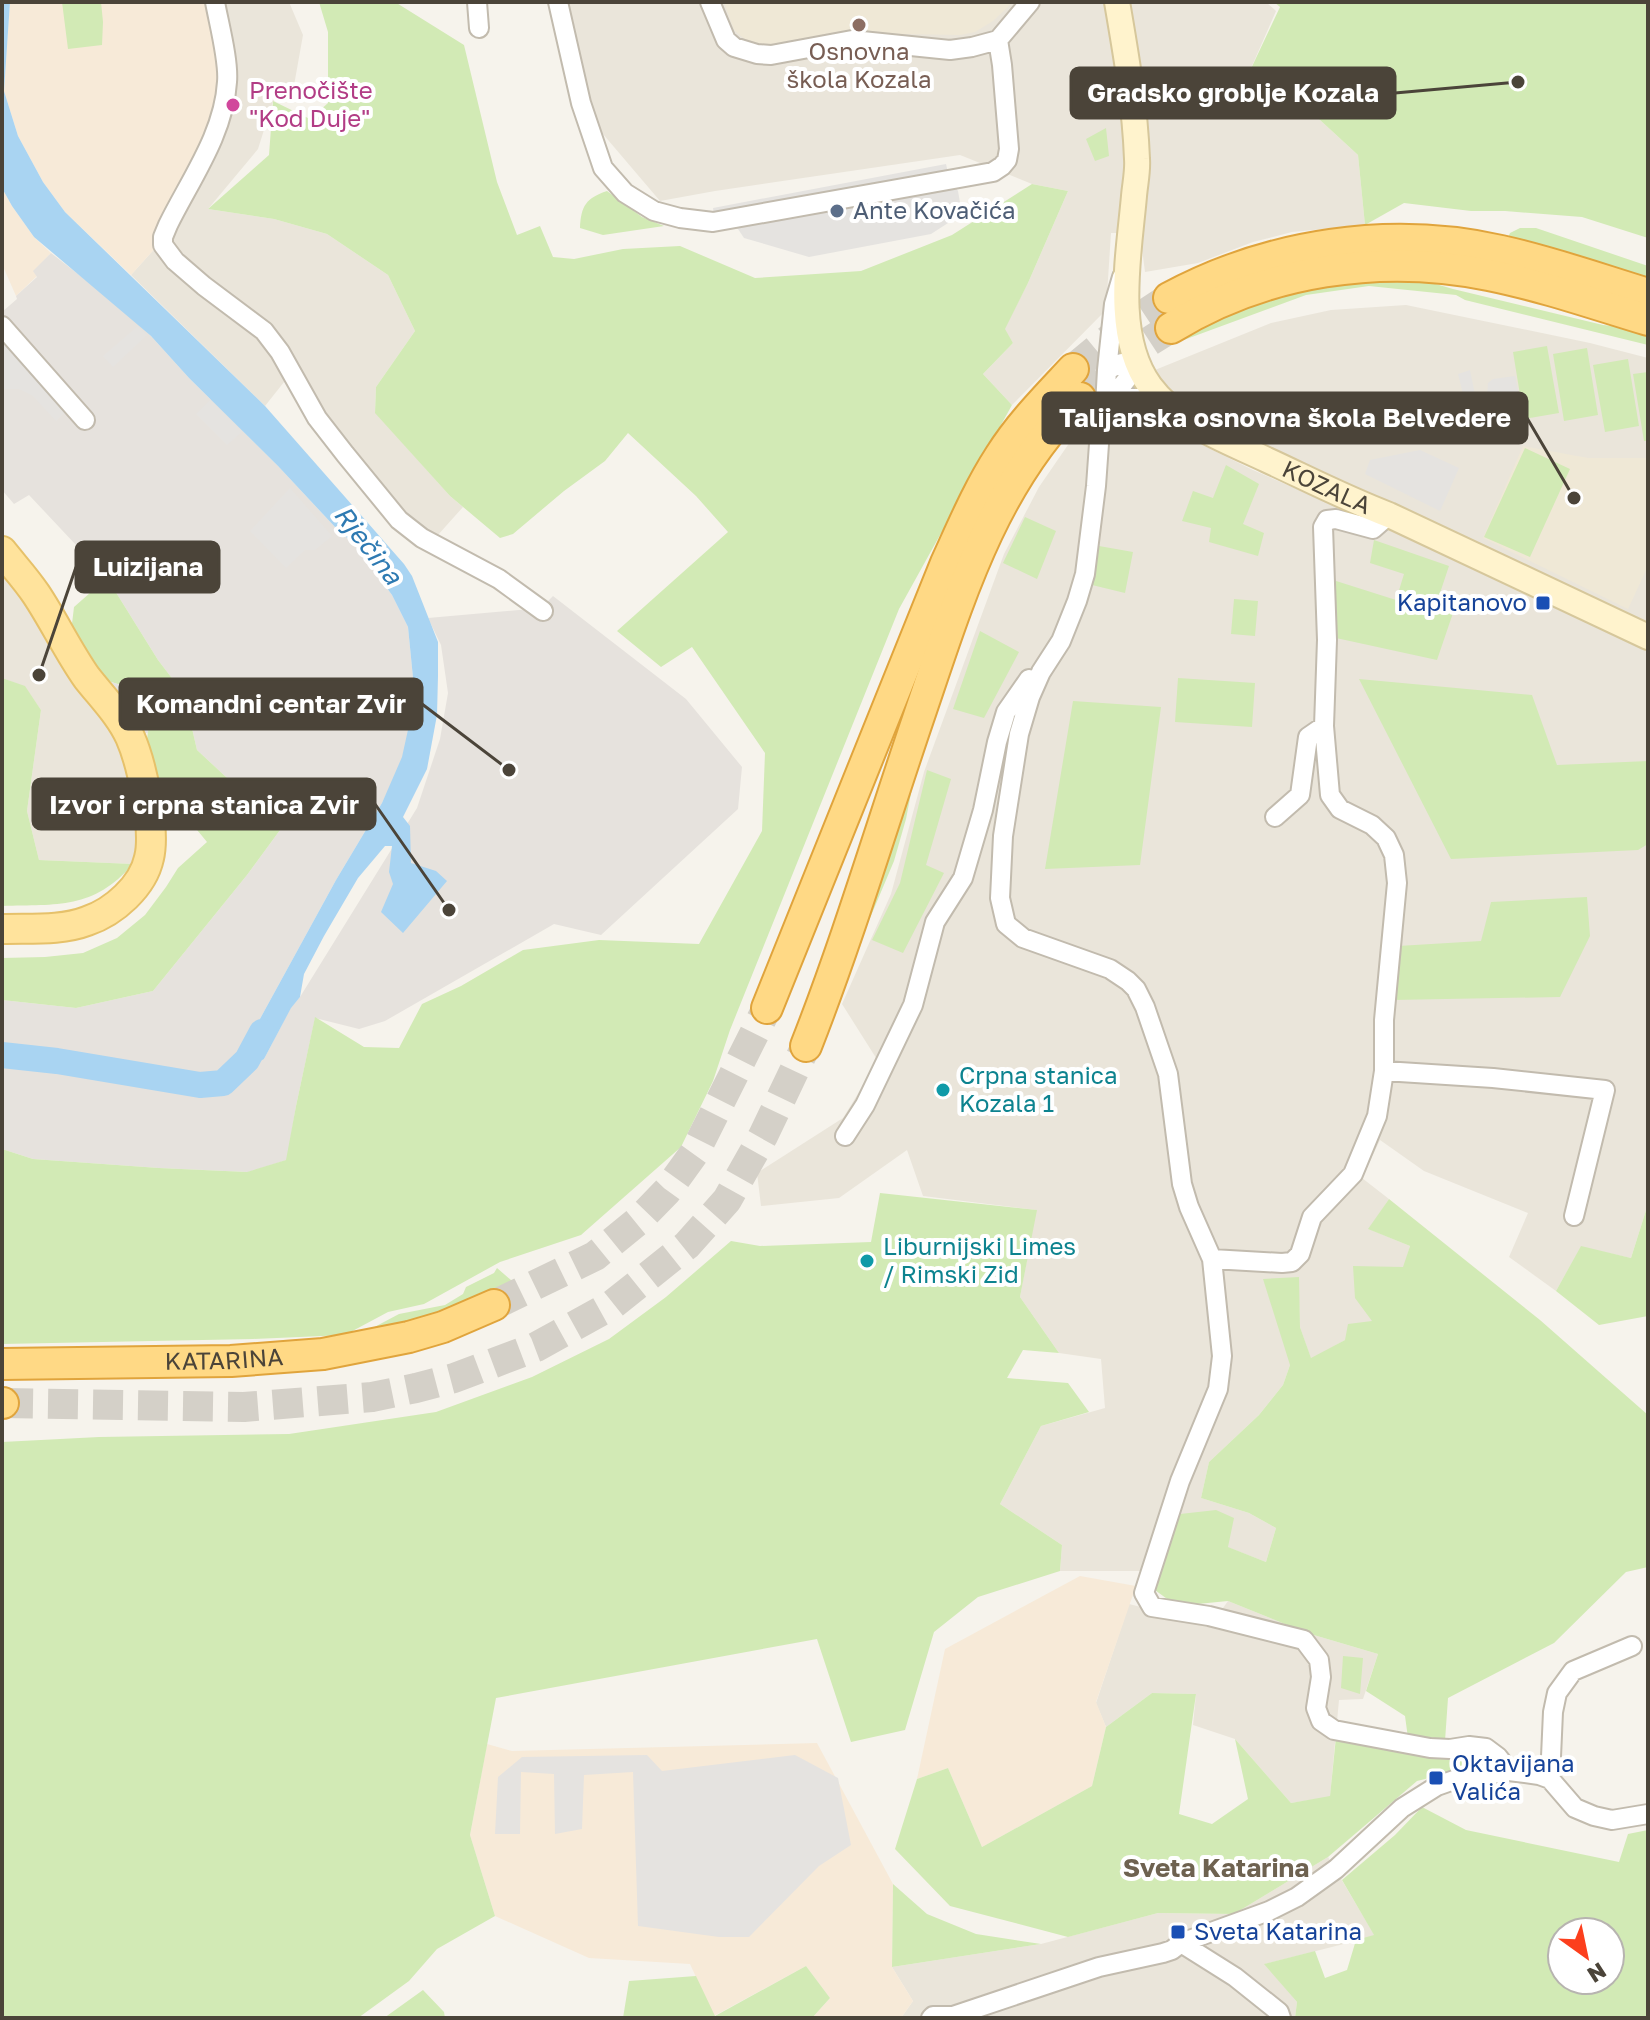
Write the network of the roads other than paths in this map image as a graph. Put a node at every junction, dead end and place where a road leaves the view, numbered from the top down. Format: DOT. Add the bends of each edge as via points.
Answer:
graph roads {
  1 [pos="215,2"];
  2 [pos="477,2"];
  3 [pos="558,2"];
  4 [pos="710,2"];
  5 [pos="1030,2"];
  6 [pos="1117,2"];
  7 [pos="479,28"];
  8 [pos="998,40"];
  9 [pos="1129,255"];
  10 [pos="1648,294"];
  11 [pos="1169,298"];
  12 [pos="1648,320"];
  13 [pos="2,326"];
  14 [pos="1171,328"];
  15 [pos="1138,365"];
  16 [pos="1107,370"];
  17 [pos="1092,392"];
  18 [pos="1163,402"];
  19 [pos="85,420"];
  20 [pos="1389,515"];
  21 [pos="2,551"];
  22 [pos="543,611"];
  23 [pos="1648,637"];
  24 [pos="1041,672"];
  25 [pos="1324,726"];
  26 [pos="1275,817"];
  27 [pos="2,929"];
  28 [pos="767,1008"];
  29 [pos="806,1046"];
  30 [pos="1384,1071"];
  31 [pos="845,1136"];
  32 [pos="1574,1216"];
  33 [pos="1212,1259"];
  34 [pos="494,1305"];
  35 [pos="2,1364"];
  36 [pos="1632,1646"];
  37 [pos="1509,1771"];
  38 [pos="1550,1779"];
  39 [pos="1648,1814"];
  40 [pos="1181,1943"];
  41 [pos="1283,2016"];
  42 [pos="953,2017"];
  43 [pos="931,2018"];
  1 -- 22 [label="street" via="228,81 223,106 163,245 204,286 264,331 317,418 399,520"];
  2 -- 7 [label="street"];
  3 -- 8 [label="street" via="581,103 612,181 654,211 713,222 993,172 1007,160 1009,149"];
  4 -- 8 [label="street" via="734,47 771,55 852,40 950,50"];
  5 -- 8 [label="street"];
  6 -- 9 [label="main road, KOZALA" via="1134,103 1137,163"];
  9 -- 15 [label="main road, KOZALA" via="1127,308"];
  9 -- 16 [label="street" via="1114,304"];
  10 -- 11 [label="highway" via="1500,251 1403,240 1338,244 1272,257"];
  12 -- 14 [label="highway" via="1487,275 1387,265 1322,271 1268,285 1209,306"];
  13 -- 19 [label="street"];
  15 -- 16 [label="street" via="1122,363"];
  15 -- 17 [label="street"];
  15 -- 18 [label="main road, KOZALA"];
  16 -- 17 [label="street"];
  17 -- 18 [label="street"];
  17 -- 24 [label="street" via="1100,430 1085,574 1061,641"];
  17 -- 28 [label="highway" via="1036,409 1000,455 974,501"];
  17 -- 29 [label="highway" via="1044,437 992,520"];
  18 -- 20 [label="main road, KOZALA" via="1200,428"];
  20 -- 23 [label="main road, KOZALA"];
  20 -- 25 [label="street" via="1373,529 1336,519 1323,527"];
  21 -- 27 [label="main road" via="129,735 141,769 150,835 149,858 139,881 109,910 68,926"];
  24 -- 31 [label="street" via="1031,675 1006,712 963,878 935,922 913,1005"];
  24 -- 33 [label="street" via="1019,734 1008,790 1002,911 1006,924 1023,938 1110,969 1136,989 1168,1074 1182,1184"];
  25 -- 26 [label="street" via="1308,737 1300,795"];
  25 -- 30 [label="street" via="1330,795 1340,809 1386,838 1394,855 1397,883"];
  30 -- 32 [label="street" via="1605,1090"];
  30 -- 33 [label="street" via="1377,1116 1353,1174 1312,1217 1300,1254 1282,1263"];
  33 -- 37 [label="street" via="1222,1356 1218,1389 1148,1577 1144,1593 1152,1607 1304,1640 1319,1660 1316,1708 1321,1721 1334,1730 1430,1748 1486,1748"];
  34 -- 35 [label="highway, KATARINA" via="443,1327 347,1351 231,1361"];
  36 -- 38 [label="street" via="1573,1671 1557,1693"];
  37 -- 38 [label="street"];
  37 -- 40 [label="street" via="1437,1786 1402,1808 1297,1897"];
  38 -- 39 [label="street" via="1575,1808 1594,1816 1612,1820"];
  40 -- 41 [label="street"];
  40 -- 42 [label="street"];
  42 -- 43 [label="street"];
}
